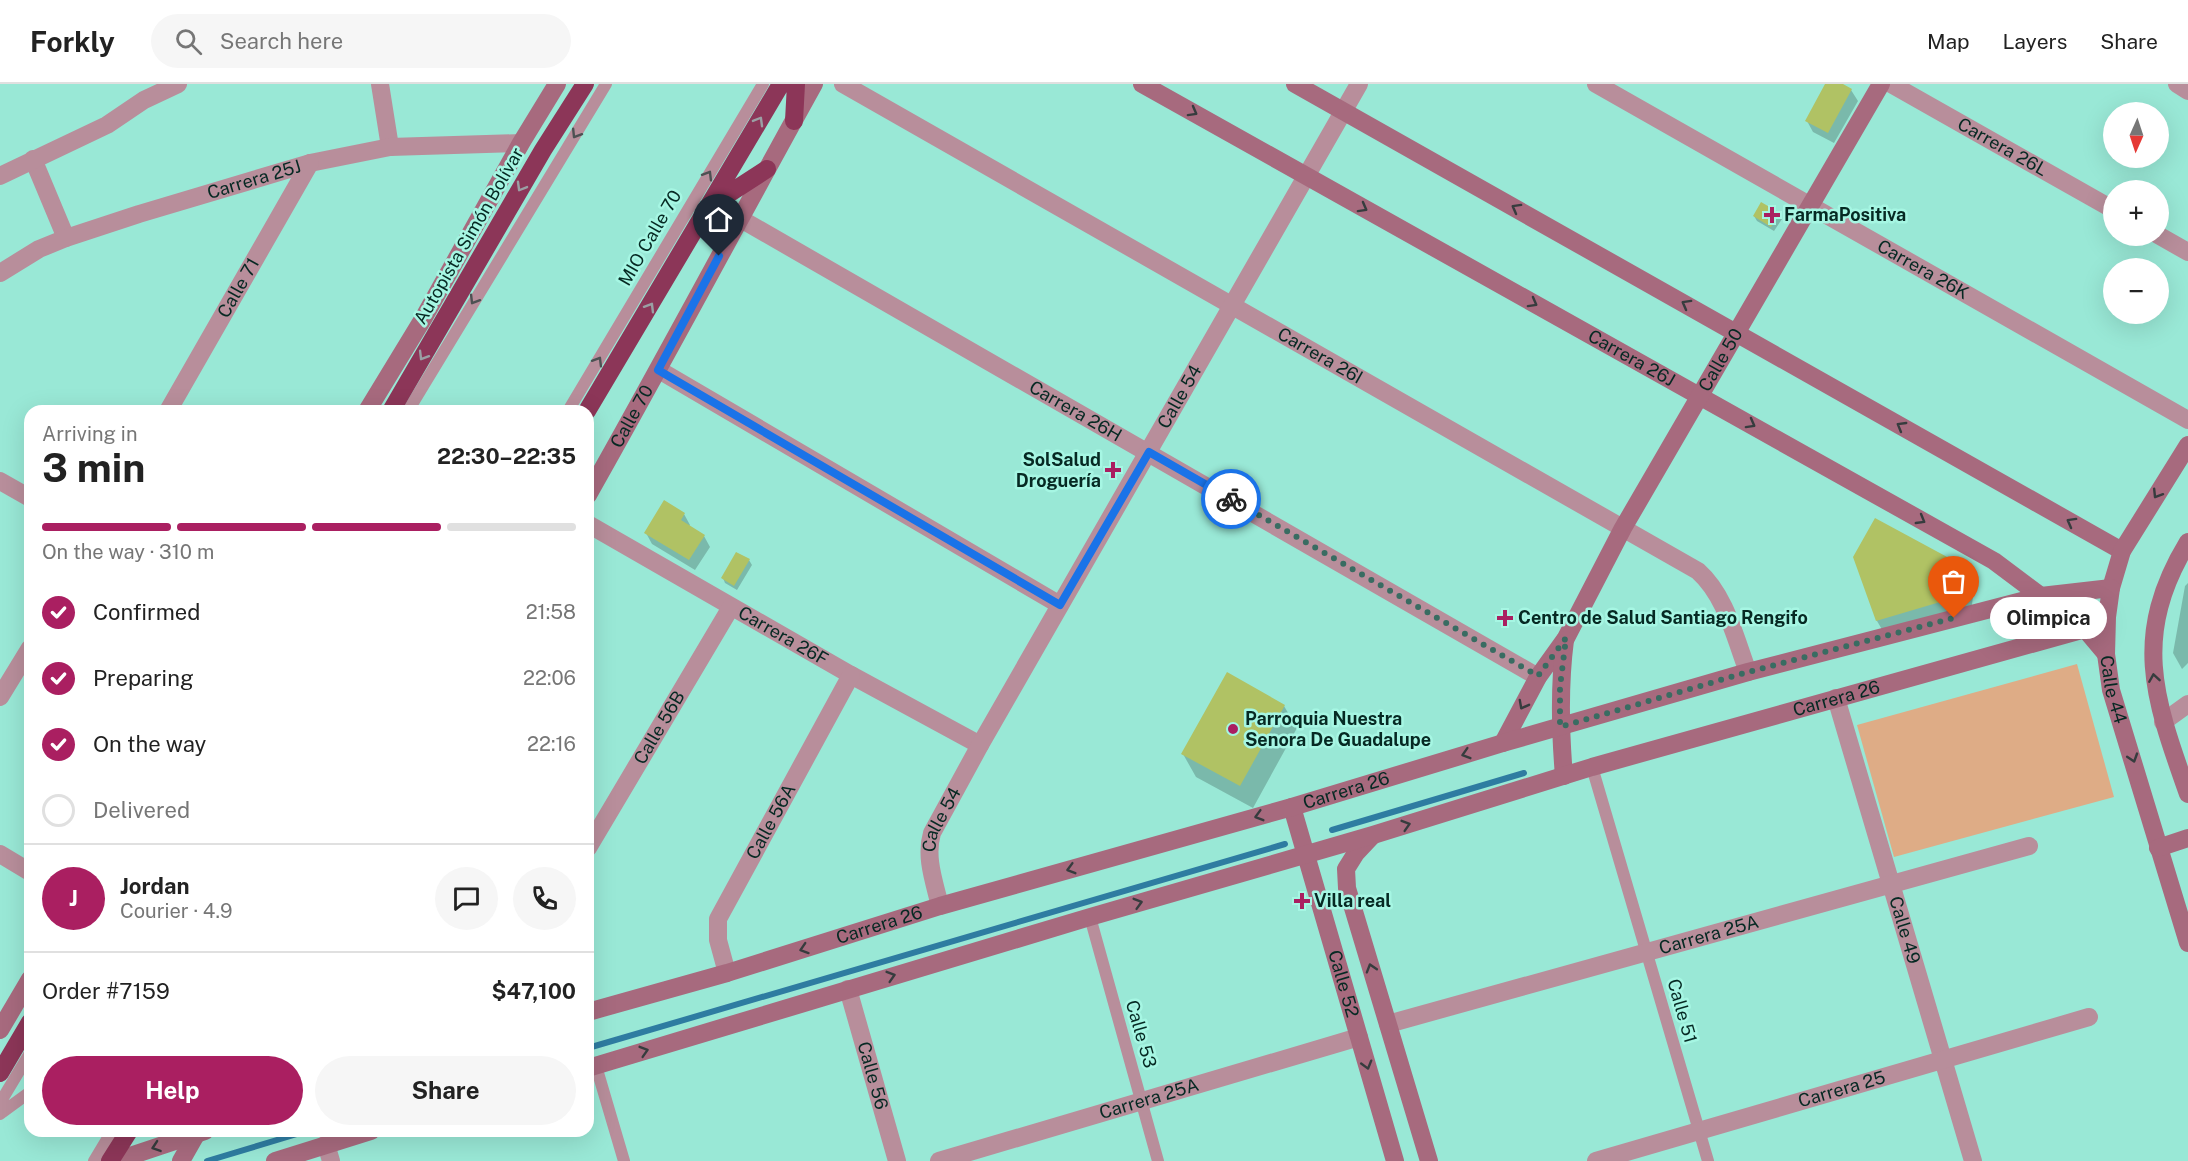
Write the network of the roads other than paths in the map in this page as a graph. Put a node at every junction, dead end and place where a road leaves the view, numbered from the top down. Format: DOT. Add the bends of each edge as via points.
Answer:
graph roads {
  1 [pos="178,84"];
  2 [pos="380,84"];
  3 [pos="557,84"];
  4 [pos="585,84"];
  5 [pos="606,84"];
  6 [pos="763,84"];
  7 [pos="781,84"];
  8 [pos="796,84"];
  9 [pos="814,84"];
  10 [pos="843,84"];
  11 [pos="1142,84"];
  12 [pos="1295,84"];
  13 [pos="1359,84"];
  14 [pos="1596,84"];
  15 [pos="1881,84"];
  16 [pos="1891,84"];
  17 [pos="2177,84"];
  18 [pos="2188,90"];
  19 [pos="1343,111"];
  20 [pos="794,120"];
  21 [pos="521,143"];
  22 [pos="390,147"];
  23 [pos="33,159"];
  24 [pos="310,163"];
  25 [pos="766,169"];
  26 [pos="0,176"];
  27 [pos="1306,176"];
  28 [pos="2103,204"];
  29 [pos="1810,206"];
  30 [pos="709,207"];
  31 [pos="739,218"];
  32 [pos="66,238"];
  33 [pos="2169,241"];
  34 [pos="2188,252"];
  35 [pos="0,273"];
  36 [pos="1233,304"];
  37 [pos="423,319"];
  38 [pos="440,328"];
  39 [pos="1736,333"];
  40 [pos="658,370"];
  41 [pos="1700,395"];
  42 [pos="171,405"];
  43 [pos="371,405"];
  44 [pos="395,405"];
  45 [pos="412,405"];
  46 [pos="572,405"];
  47 [pos="591,405"];
  48 [pos="2188,420"];
  49 [pos="2188,445"];
  50 [pos="1149,452"];
  51 [pos="0,481"];
  52 [pos="594,484"];
  53 [pos="24,495"];
  54 [pos="594,527"];
  55 [pos="1623,528"];
  56 [pos="2188,542"];
  57 [pos="2122,551"];
  58 [pos="2111,588"];
  59 [pos="2041,596"];
  60 [pos="1060,605"];
  61 [pos="731,607"];
  62 [pos="2085,629"];
  63 [pos="1566,638"];
  64 [pos="24,653"];
  65 [pos="2106,654"];
  66 [pos="8,667"];
  67 [pos="1748,672"];
  68 [pos="851,675"];
  69 [pos="1538,676"];
  70 [pos="0,697"];
  71 [pos="1836,698"];
  72 [pos="2188,704"];
  73 [pos="2163,722"];
  74 [pos="1560,727"];
  75 [pos="1503,743"];
  76 [pos="980,745"];
  77 [pos="1592,767"];
  78 [pos="1564,776"];
  79 [pos="2188,791"];
  80 [pos="1292,807"];
  81 [pos="1373,835"];
  82 [pos="2188,838"];
  83 [pos="594,839"];
  84 [pos="2029,846"];
  85 [pos="2158,848"];
  86 [pos="0,854"];
  87 [pos="1306,855"];
  88 [pos="24,868"];
  89 [pos="1892,885"];
  90 [pos="940,906"];
  91 [pos="1090,917"];
  92 [pos="2188,943"];
  93 [pos="1646,953"];
  94 [pos="727,973"];
  95 [pos="24,989"];
  96 [pos="848,989"];
  97 [pos="594,1010"];
  98 [pos="2089,1017"];
  99 [pos="1388,1024"];
  100 [pos="0,1030"];
  101 [pos="24,1032"];
  102 [pos="1359,1037"];
  103 [pos="1943,1059"];
  104 [pos="24,1063"];
  105 [pos="594,1066"];
  106 [pos="0,1073"];
  107 [pos="594,1073"];
  108 [pos="24,1096"];
  109 [pos="1141,1101"];
  110 [pos="0,1103"];
  111 [pos="0,1114"];
  112 [pos="1699,1131"];
  113 [pos="108,1137"];
  114 [pos="125,1137"];
  115 [pos="185,1137"];
  116 [pos="197,1137"];
  117 [pos="359,1137"];
  118 [pos="328,1153"];
  119 [pos="94,1161"];
  120 [pos="110,1161"];
  121 [pos="114,1161"];
  122 [pos="181,1161"];
  123 [pos="275,1161"];
  124 [pos="624,1161"];
  125 [pos="897,1161"];
  126 [pos="939,1161"];
  127 [pos="1158,1161"];
  128 [pos="1395,1161"];
  129 [pos="1429,1161"];
  130 [pos="1596,1161"];
  131 [pos="1707,1161"];
  132 [pos="1973,1161"];
  1 -- 23 [label="street" via="144,100 107,125"];
  2 -- 22 [label="street"];
  3 -- 21 [label="street"];
  4 -- 38 [label="highway, Autopista Simón Bolívar, one-way"];
  5 -- 45 [label="lane, one-way"];
  46 -- 6 [label="lane, MIO Calle 70, one-way"];
  30 -- 7 [label="highway, one-way"];
  8 -- 20 [label="highway"];
  9 -- 20 [label="street, Calle 70"];
  10 -- 36 [label="street, Carrera 26I"];
  11 -- 27 [label="street, Carrera 26J, one-way"];
  12 -- 19 [label="street"];
  13 -- 19 [label="street, Calle 54"];
  14 -- 29 [label="street, Carrera 26K"];
  15 -- 29 [label="street, Calle 50"];
  16 -- 28 [label="street, Carrera 26L"];
  17 -- 18 [label="street"];
  19 -- 27 [label="street, Calle 54"];
  39 -- 19 [label="street, one-way"];
  20 -- 25 [label="street, Calle 70"];
  21 -- 22 [label="street, Carrera 25J"];
  21 -- 37 [label="street"];
  22 -- 24 [label="street, Carrera 25J"];
  23 -- 26 [label="street"];
  23 -- 32 [label="street"];
  24 -- 32 [label="street, Carrera 25J"];
  24 -- 42 [label="street, Calle 71"];
  25 -- 30 [label="highway"];
  25 -- 31 [label="street, Calle 70"];
  27 -- 36 [label="street, Calle 54"];
  27 -- 41 [label="street, Carrera 26J, one-way"];
  29 -- 39 [label="street, Calle 50"];
  29 -- 48 [label="street, Carrera 26K"];
  47 -- 30 [label="highway, one-way"];
  31 -- 40 [label="street, Calle 70"];
  31 -- 50 [label="street, Carrera 26H"];
  32 -- 35 [label="street, Carrera 25J"];
  33 -- 34 [label="street"];
  36 -- 50 [label="street, Calle 54"];
  36 -- 55 [label="street, Carrera 26I"];
  37 -- 38 [label="street"];
  37 -- 43 [label="street"];
  38 -- 44 [label="highway, Autopista Simón Bolívar, one-way"];
  39 -- 41 [label="street, Calle 50"];
  57 -- 39 [label="street, one-way"];
  40 -- 52 [label="street, Calle 70"];
  40 -- 60 [label="street"];
  41 -- 55 [label="street, Calle 50"];
  41 -- 59 [label="street, Carrera 26J, one-way" via="1994,561"];
  49 -- 57 [label="street, Calle 44, one-way"];
  50 -- 60 [label="street, Calle 54"];
  50 -- 69 [label="street, Carrera 26H"];
  51 -- 53 [label="street"];
  54 -- 61 [label="street, Carrera 26F"];
  55 -- 63 [label="street, Calle 50"];
  55 -- 67 [label="street, Carrera 26I" via="1707,579 1719,598"];
  73 -- 56 [label="street, one-way" via="2152,666 2154,628 2163,593"];
  57 -- 58 [label="street, Calle 44"];
  58 -- 59 [label="street, Carrera 26"];
  58 -- 65 [label="street, Calle 44"];
  59 -- 62 [label="street, Carrera 26J"];
  59 -- 67 [label="street, Carrera 26"];
  60 -- 76 [label="street, Calle 54"];
  61 -- 68 [label="street, Carrera 26F"];
  61 -- 83 [label="street, Calle 56B"];
  62 -- 65 [label="street, Carrera 26J"];
  62 -- 71 [label="street, Carrera 26"];
  63 -- 69 [label="street, Calle 50"];
  63 -- 74 [label="street, Calle 50"];
  64 -- 66 [label="street"];
  65 -- 85 [label="street, Calle 44, one-way" via="2111,690"];
  66 -- 70 [label="street"];
  67 -- 74 [label="street, Carrera 26"];
  68 -- 76 [label="street, Carrera 26F"];
  68 -- 94 [label="street, Calle 56A" via="718,919 718,940"];
  69 -- 75 [label="street, Calle 50, one-way"];
  71 -- 77 [label="street, Carrera 26"];
  71 -- 89 [label="street, Calle 49"];
  72 -- 73 [label="street"];
  73 -- 79 [label="street"];
  74 -- 75 [label="street, Carrera 26"];
  74 -- 78 [label="street, Calle 50"];
  75 -- 80 [label="street, Carrera 26, one-way"];
  76 -- 90 [label="street, Calle 54" via="928,846"];
  77 -- 78 [label="street, Carrera 26"];
  77 -- 93 [label="lane, Calle 51"];
  81 -- 78 [label="street, Carrera 26, one-way"];
  80 -- 87 [label="street, Calle 52"];
  80 -- 90 [label="street, Carrera 26, one-way"];
  81 -- 87 [label="street, Carrera 26"];
  99 -- 81 [label="street, Calle 52, one-way" via="1347,888 1346,869"];
  82 -- 85 [label="street"];
  84 -- 89 [label="street, Carrera 25A"];
  85 -- 92 [label="street, Calle 44"];
  86 -- 88 [label="street"];
  91 -- 87 [label="street, Carrera 26, one-way"];
  87 -- 102 [label="street, Calle 52"];
  89 -- 93 [label="street, Carrera 25A"];
  89 -- 103 [label="street, Calle 49"];
  90 -- 94 [label="street, Carrera 26, one-way"];
  96 -- 91 [label="street, Carrera 26, one-way"];
  91 -- 109 [label="lane, Calle 53"];
  93 -- 99 [label="street, Carrera 25A"];
  93 -- 112 [label="lane, Calle 51"];
  94 -- 97 [label="street, Carrera 26"];
  95 -- 100 [label="street"];
  105 -- 96 [label="street, Carrera 26, one-way"];
  96 -- 125 [label="street, Calle 56"];
  98 -- 103 [label="street, Carrera 25"];
  99 -- 129 [label="street, Calle 52"];
  101 -- 106 [label="highway"];
  102 -- 109 [label="street, Carrera 25A"];
  102 -- 128 [label="street, Calle 52, one-way"];
  103 -- 112 [label="street, Carrera 25"];
  103 -- 132 [label="street, Calle 49"];
  104 -- 110 [label="lane"];
  107 -- 124 [label="lane"];
  108 -- 111 [label="lane"];
  109 -- 126 [label="street, Carrera 25A"];
  109 -- 127 [label="lane, Calle 53"];
  112 -- 130 [label="street, Carrera 25"];
  112 -- 131 [label="lane, Calle 51"];
  113 -- 119 [label="lane"];
  114 -- 120 [label="highway"];
  115 -- 121 [label="street, one-way"];
  116 -- 122 [label="street"];
  117 -- 118 [label="street"];
  118 -- 123 [label="street"];
}
